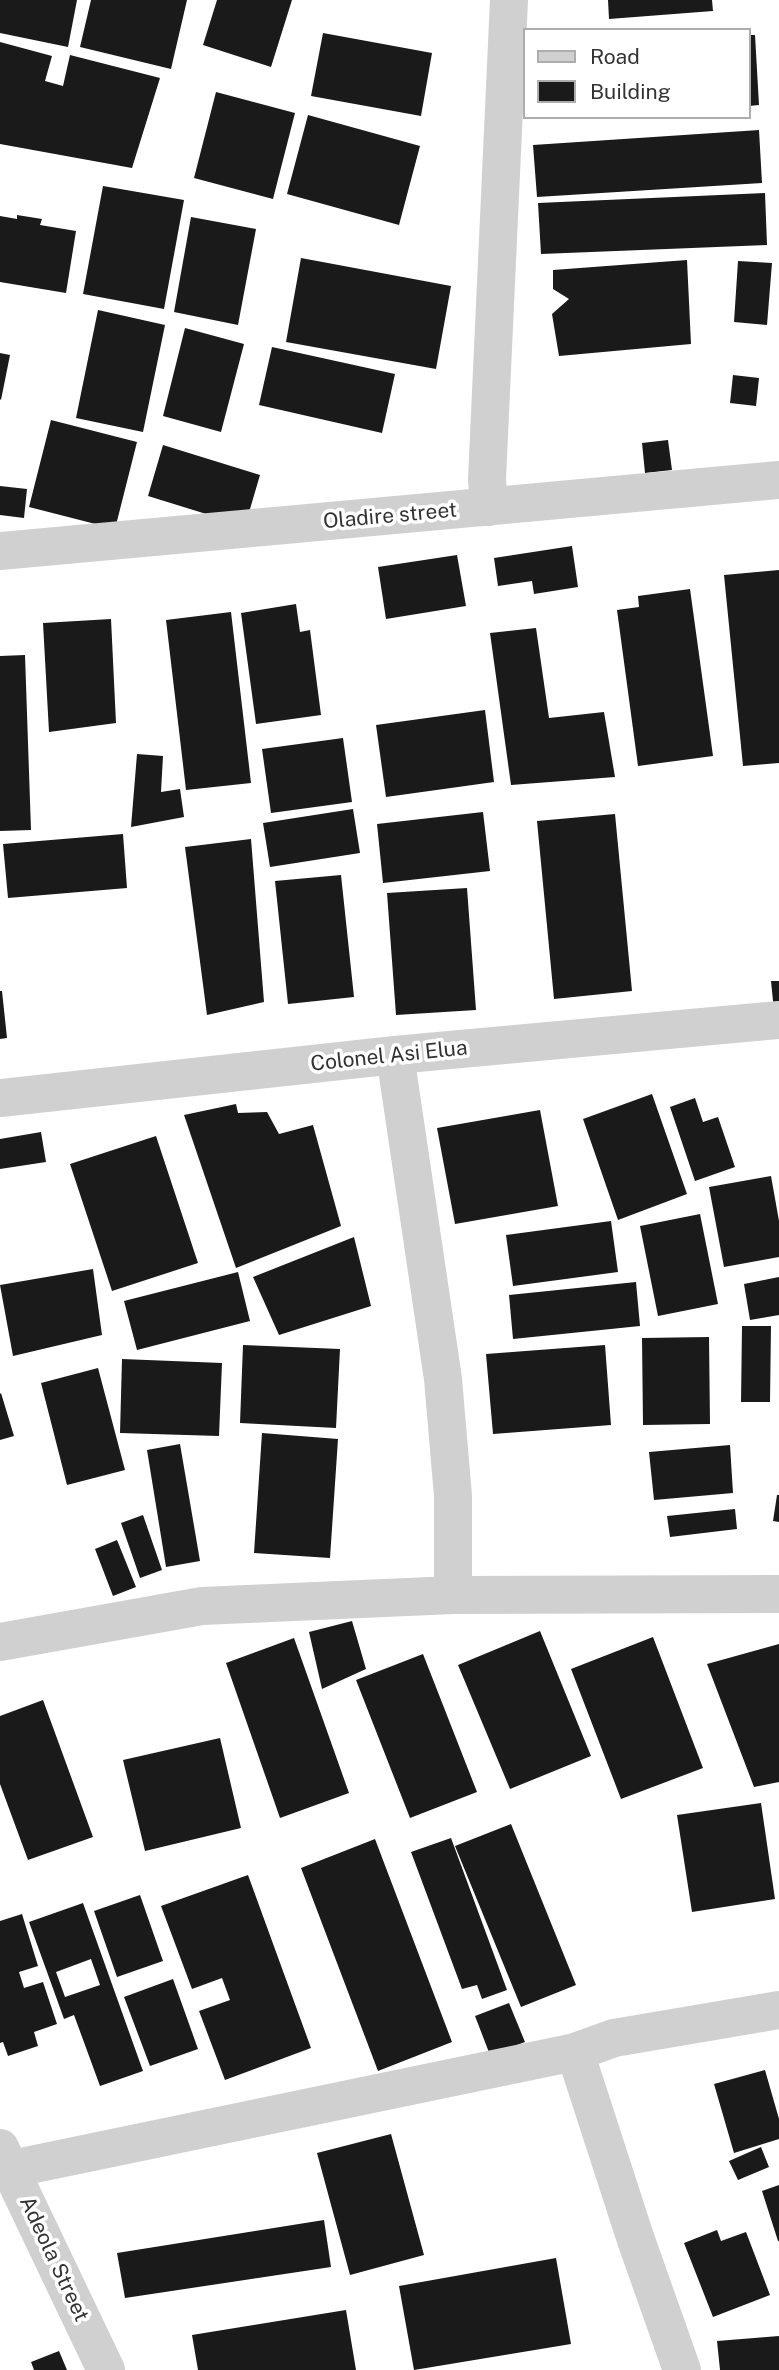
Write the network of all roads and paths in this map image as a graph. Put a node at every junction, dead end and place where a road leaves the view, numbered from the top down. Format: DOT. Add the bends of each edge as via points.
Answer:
graph roads {
  1 [pos="509,0"];
  2 [pos="779,480"];
  3 [pos="489,508"];
  4 [pos="0,551"];
  5 [pos="779,1020"];
  6 [pos="395,1055"];
  7 [pos="0,1098"];
  8 [pos="779,1594"];
  9 [pos="453,1595"];
  10 [pos="0,1642"];
  11 [pos="779,2010"];
  12 [pos="575,2052"];
  13 [pos="6,2158"];
  14 [pos="106,2370"];
  15 [pos="682,2370"];
  1 -- 3 [label="street"];
  2 -- 3 [label="street, Oladire street"];
  3 -- 4 [label="street, Oladire street"];
  5 -- 6 [label="street, Colonel Asi Elua"];
  6 -- 7 [label="street, Colonel Asi Elua"];
  6 -- 9 [label="street" via="443,1379 453,1496"];
  8 -- 9 [label="street"];
  9 -- 10 [label="street" via="202,1606"];
  11 -- 12 [label="street" via="614,2038"];
  12 -- 13 [label="street"];
  12 -- 15 [label="street"];
  13 -- 14 [label="street, Adeola Street"];
}
